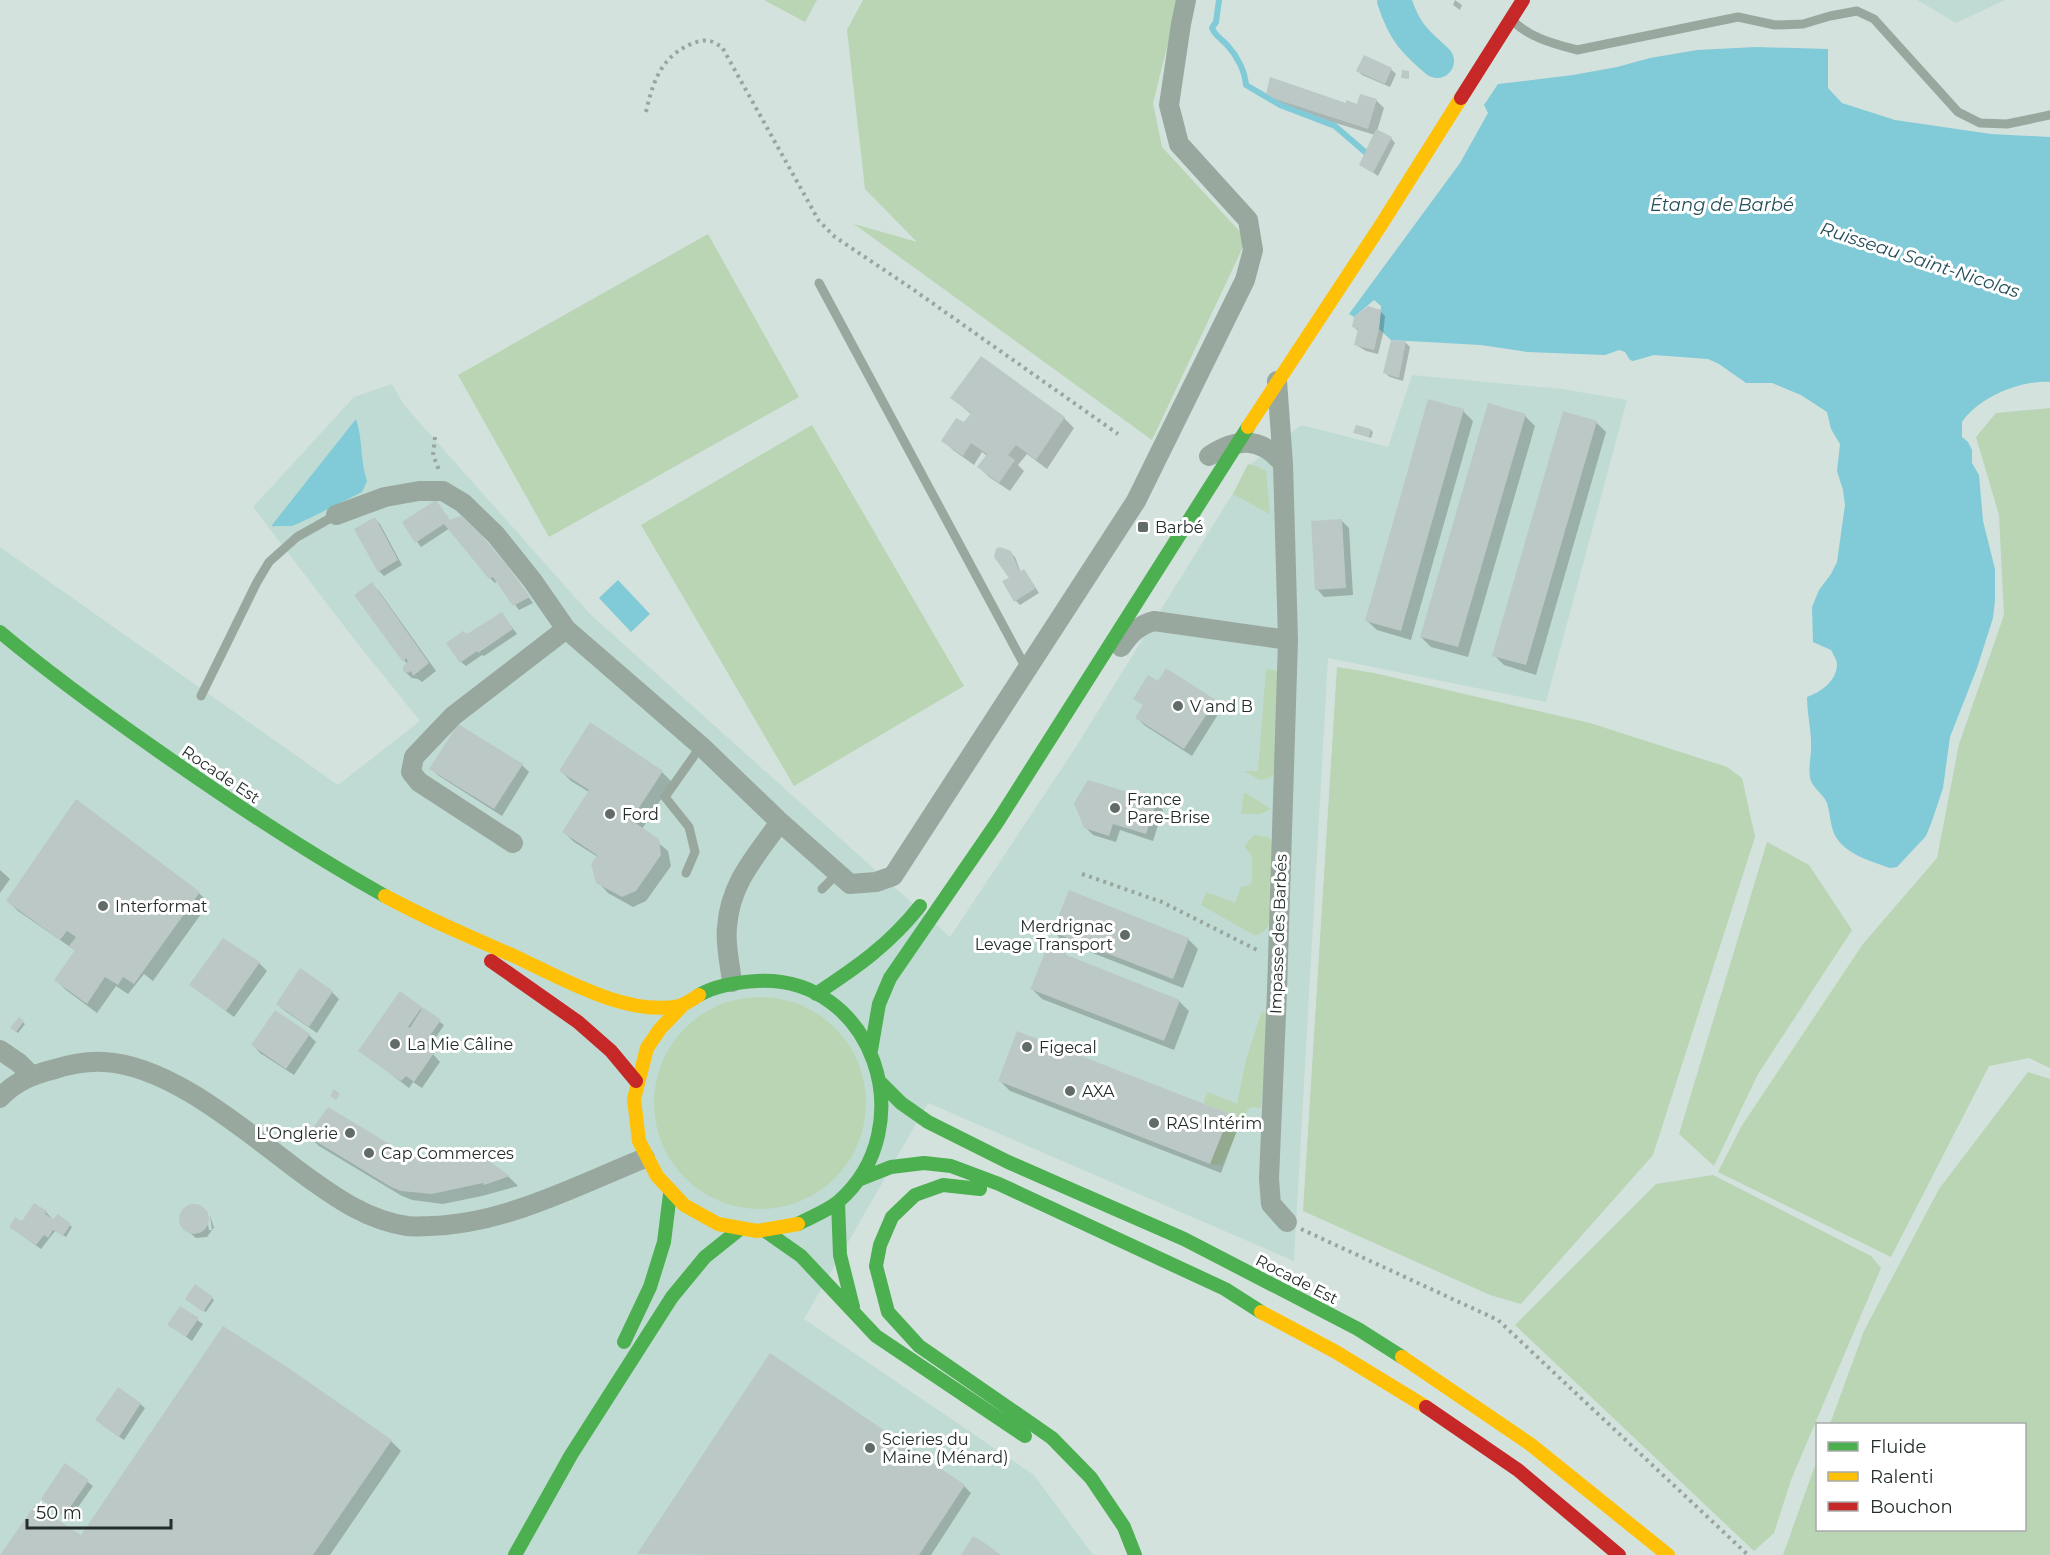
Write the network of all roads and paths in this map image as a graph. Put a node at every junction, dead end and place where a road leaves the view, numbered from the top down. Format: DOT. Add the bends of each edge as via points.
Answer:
graph roads {
  1 [pos="1186,0"];
  2 [pos="1523,0"];
  3 [pos="1512,19"];
  4 [pos="646,112"];
  5 [pos="2050,115"];
  6 [pos="819,283"];
  7 [pos="1277,381"];
  8 [pos="1118,434"];
  9 [pos="435,437"];
  10 [pos="1229,440"];
  11 [pos="1206,461"];
  12 [pos="1283,464"];
  13 [pos="443,491"];
  14 [pos="336,516"];
  15 [pos="566,629"];
  16 [pos="0,632"];
  17 [pos="1288,640"];
  18 [pos="1027,670"];
  19 [pos="201,696"];
  20 [pos="701,746"];
  21 [pos="1022,782"];
  22 [pos="780,822"];
  23 [pos="513,843"];
  24 [pos="686,873"];
  25 [pos="838,873"];
  26 [pos="1082,874"];
  27 [pos="822,889"];
  28 [pos="929,895"];
  29 [pos="437,924"];
  30 [pos="1278,953"];
  31 [pos="732,982"];
  32 [pos="816,994"];
  33 [pos="682,1006"];
  34 [pos="0,1050"];
  35 [pos="871,1050"];
  36 [pos="31,1075"];
  37 [pos="636,1081"];
  38 [pos="882,1083"];
  39 [pos="0,1098"];
  40 [pos="645,1158"];
  41 [pos="858,1180"];
  42 [pos="670,1194"];
  43 [pos="838,1202"];
  44 [pos="1287,1222"];
  45 [pos="740,1229"];
  46 [pos="764,1230"];
  47 [pos="1246,1304"];
  48 [pos="855,1314"];
  49 [pos="1034,1442"];
  50 [pos="571,1455"];
  51 [pos="1051,1456"];
  52 [pos="515,1555"];
  53 [pos="1123,1555"];
  54 [pos="1135,1555"];
  55 [pos="1619,1555"];
  56 [pos="1668,1555"];
  57 [pos="1748,1555"];
  1 -- 18 [label="street" via="1169,105 1179,144 1248,220 1253,250 1245,280 1136,501"];
  2 -- 3 [label="main road"];
  3 -- 5 [label="lane" via="1526,32 1577,50 1738,17 1775,25 1803,24 1857,11 1874,18 1958,112 1980,123 2007,124"];
  3 -- 7 [label="main road"];
  4 -- 8 [label="path" via="657,76 676,51 709,40 722,47 819,221 835,237"];
  6 -- 18 [label="lane"];
  7 -- 10 [label="main road"];
  7 -- 12 [label="street, Impasse des Barbés"];
  9 -- 13 [label="path" via="433,456"];
  10 -- 11 [label="street"];
  10 -- 12 [label="street" via="1263,445"];
  10 -- 21 [label="main road"];
  12 -- 17 [label="street, Impasse des Barbés"];
  13 -- 14 [label="street" via="385,497"];
  13 -- 15 [label="street" via="463,503 496,535"];
  14 -- 19 [label="lane" via="297,537 269,562"];
  15 -- 20 [label="street"];
  15 -- 23 [label="street" via="453,716 414,758 411,772 419,782"];
  16 -- 29 [label="main road, Rocade Est" via="200,781 317,857"];
  17 -- 21 [label="street" via="1147,622 1130,633"];
  17 -- 30 [label="street, Impasse des Barbés"];
  18 -- 25 [label="street" via="893,876 850,884"];
  20 -- 22 [label="street"];
  20 -- 24 [label="lane" via="664,797 689,827 695,852"];
  21 -- 35 [label="main road" via="890,978 880,996"];
  22 -- 25 [label="street"];
  22 -- 31 [label="street" via="738,881 729,908 726,930"];
  25 -- 27 [label="lane"];
  26 -- 30 [label="path" via="1162,902 1263,953"];
  28 -- 32 [label="main road" via="901,930 867,960"];
  29 -- 33 [label="main road" via="594,993 635,1005"];
  29 -- 37 [label="main road" via="578,1022 611,1051"];
  30 -- 44 [label="street, Impasse des Barbés" via="1269,1179 1271,1204"];
  31 -- 32 [label="main road" via="761,979 790,983"];
  31 -- 33 [label="main road" via="705,991"];
  32 -- 35 [label="main road" via="851,1021"];
  33 -- 37 [label="main road" via="655,1035"];
  34 -- 36 [label="street"];
  35 -- 38 [label="main road"];
  36 -- 39 [label="street"];
  36 -- 40 [label="street" via="71,1064 105,1062 165,1078 232,1121 341,1202 374,1218 409,1226 452,1225 491,1218"];
  37 -- 40 [label="main road" via="634,1120"];
  38 -- 41 [label="main road" via="883,1117 875,1150"];
  38 -- 56 [label="main road, Rocade Est" via="928,1122 1008,1162 1184,1239 1358,1329 1530,1444"];
  40 -- 42 [label="main road"];
  41 -- 43 [label="main road"];
  41 -- 47 [label="main road" via="891,1167 951,1166 999,1184 1225,1289"];
  42 -- 45 [label="main road" via="702,1217"];
  42 -- 50 [label="main road" via="664,1242 650,1287"];
  43 -- 46 [label="main road" via="790,1226"];
  43 -- 48 [label="main road" via="836,1238 841,1272"];
  44 -- 57 [label="path" via="1498,1320"];
  45 -- 46 [label="main road"];
  45 -- 50 [label="main road" via="705,1257 672,1297"];
  46 -- 48 [label="main road" via="801,1256"];
  47 -- 54 [label="main road" via="1222,1297 1009,1197 972,1187 943,1185 915,1195 892,1217 876,1266 888,1312 919,1346 1052,1438 1091,1478 1124,1527"];
  47 -- 55 [label="main road" via="1336,1352 1518,1470"];
  48 -- 49 [label="main road" via="876,1336"];
  50 -- 52 [label="main road"];
  51 -- 53 [label="main road" via="1095,1505"];
}
